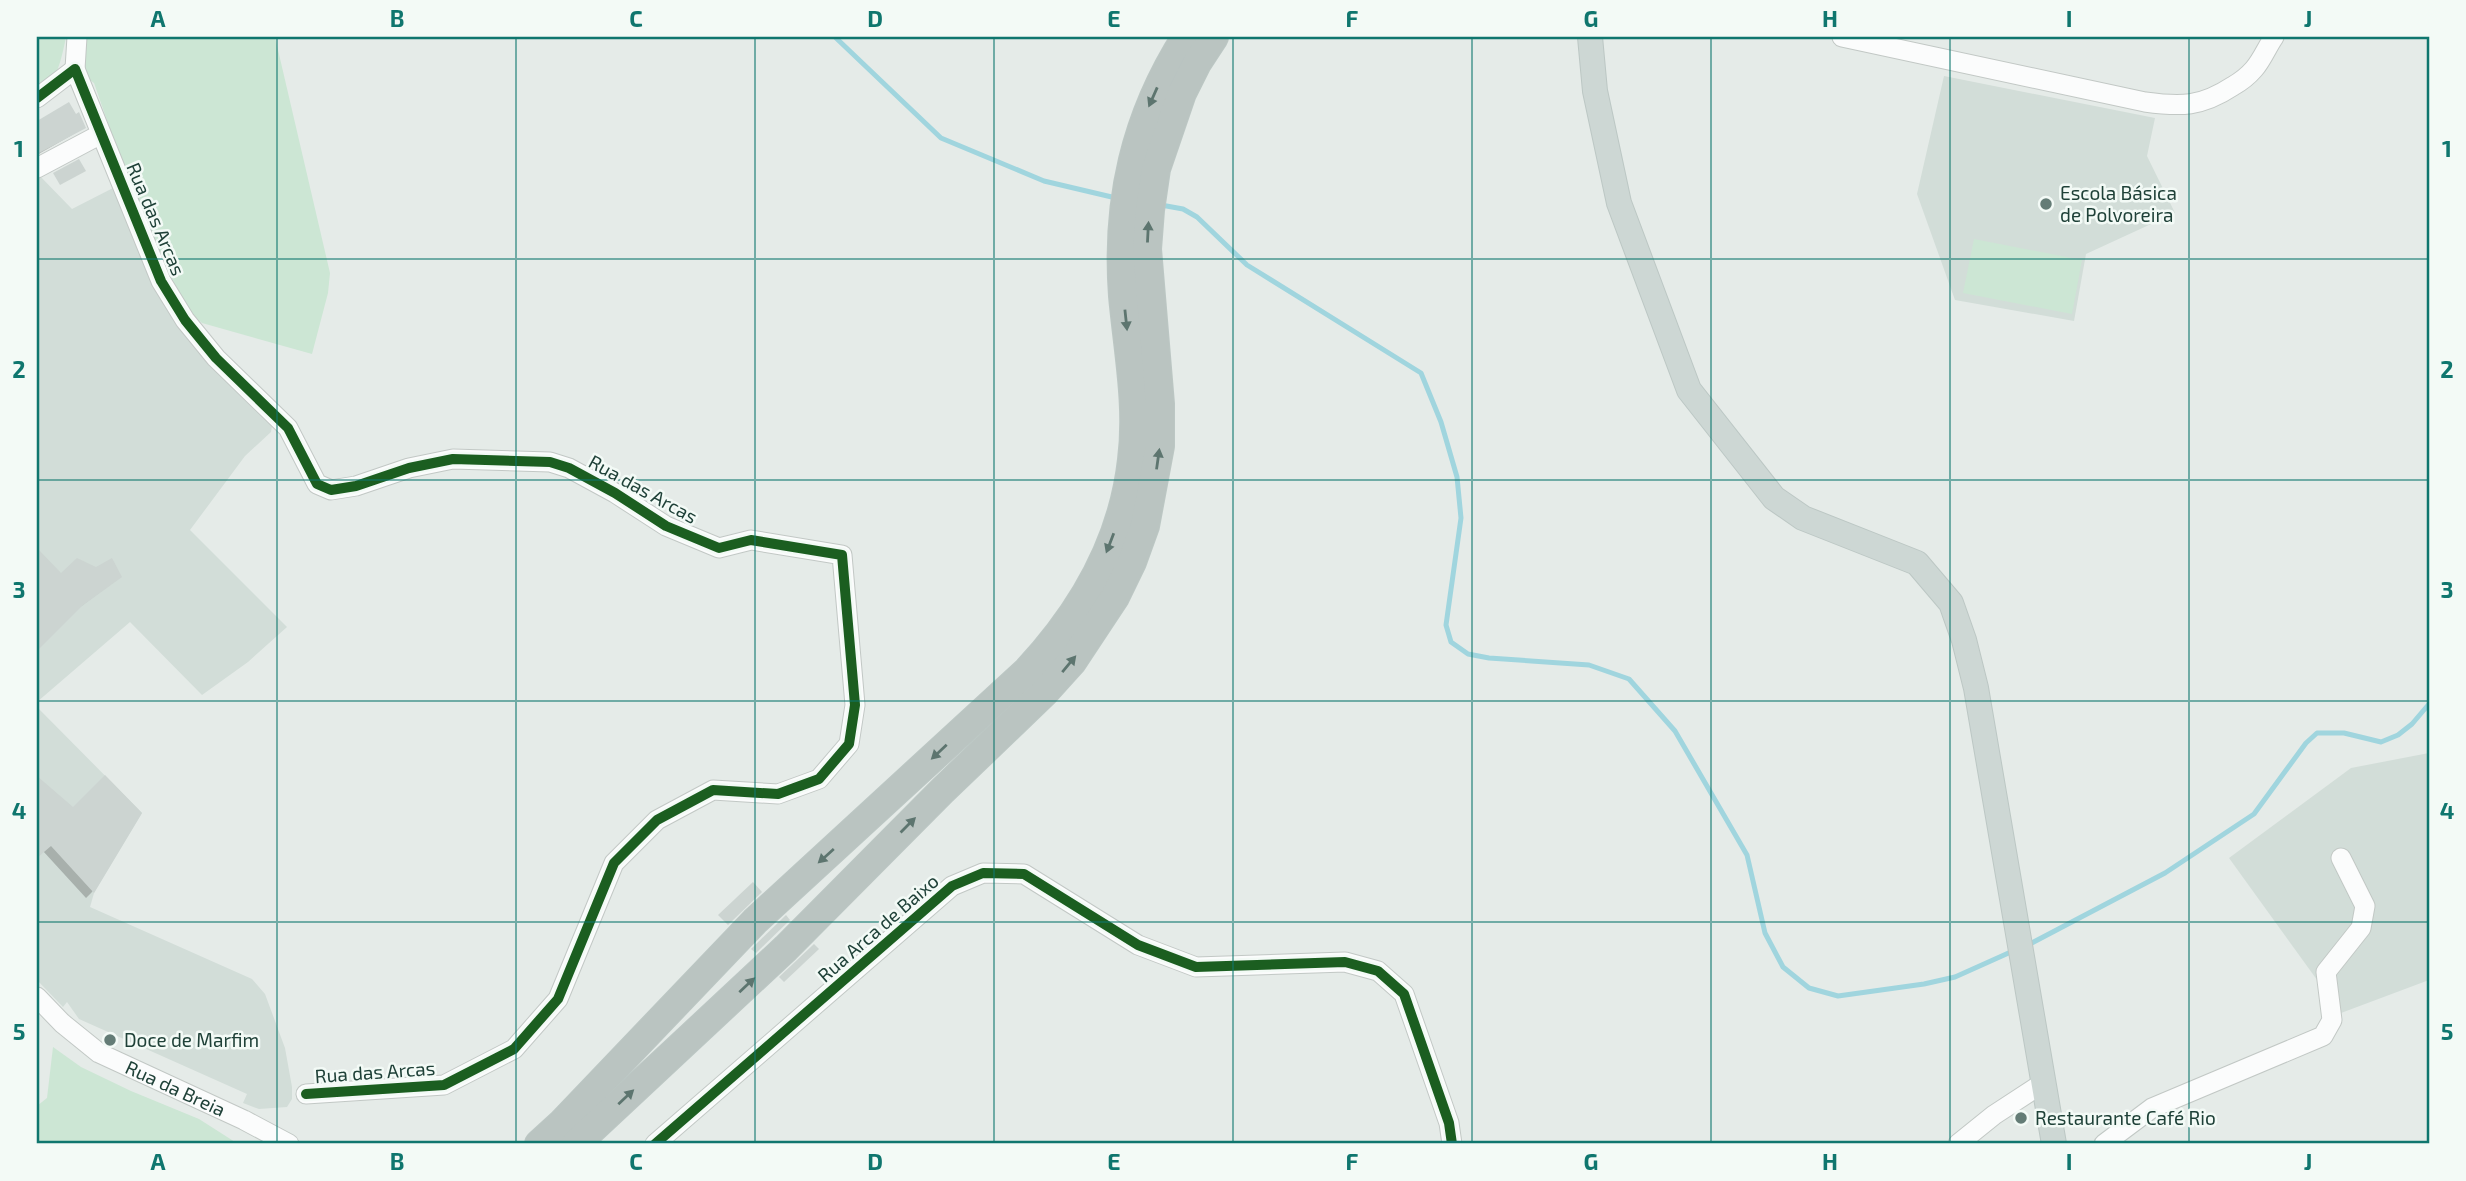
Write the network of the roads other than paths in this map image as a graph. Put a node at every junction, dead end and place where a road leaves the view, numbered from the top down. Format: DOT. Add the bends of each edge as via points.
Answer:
graph roads {
  1 [pos="77,37"];
  2 [pos="1185,37"];
  3 [pos="1213,37"];
  4 [pos="1590,37"];
  5 [pos="1842,37"];
  6 [pos="2274,37"];
  7 [pos="75,69"];
  8 [pos="37,98"];
  9 [pos="101,134"];
  10 [pos="37,168"];
  11 [pos="2341,858"];
  12 [pos="37,997"];
  13 [pos="2043,1083"];
  14 [pos="306,1094"];
  15 [pos="289,1144"];
  16 [pos="539,1144"];
  17 [pos="576,1144"];
  18 [pos="655,1144"];
  19 [pos="1452,1144"];
  20 [pos="1958,1144"];
  21 [pos="2054,1144"];
  22 [pos="2104,1144"];
  1 -- 7 [label="street"];
  2 -- 16 [label="highway, one-way" via="1151,100 1128,177 1121,256 1133,380 1132,460 1113,538 1078,610 1027,671 754,921"];
  17 -- 3 [label="highway, one-way" via="786,948 1044,693 1072,662 1115,597 1145,526 1160,446 1147,249 1156,169 1182,93"];
  4 -- 13 [label="main road" via="1595,91 1619,203 1689,390 1774,498 1803,518 1917,563 1951,603 1976,688"];
  5 -- 6 [label="street" via="2175,106 2197,104 2239,82 2253,70"];
  7 -- 8 [label="street"];
  7 -- 9 [label="street, Rua das Arcas"];
  9 -- 10 [label="street"];
  9 -- 14 [label="street, Rua das Arcas" via="161,281 185,320 216,358 288,428 317,484 331,490 356,486 453,459 550,462 615,493 666,526 719,548 751,540 842,555 855,705 849,744 819,779 778,794 713,790 657,820 614,863 558,999 514,1049 444,1085"];
  11 -- 22 [label="street" via="2365,906 2361,928 2326,972 2332,1020 2323,1037 2152,1108"];
  12 -- 15 [label="street, Rua da Breia" via="99,1053"];
  13 -- 20 [label="street"];
  13 -- 21 [label="main road"];
  18 -- 19 [label="street, Rua Arca de Baixo" via="952,886 983,873 1024,874 1138,945 1196,967 1345,962 1378,971 1404,994"];
}
